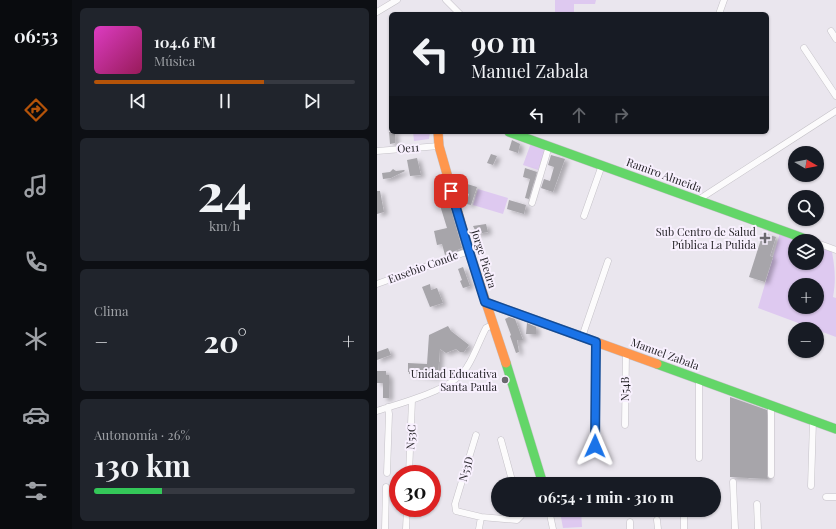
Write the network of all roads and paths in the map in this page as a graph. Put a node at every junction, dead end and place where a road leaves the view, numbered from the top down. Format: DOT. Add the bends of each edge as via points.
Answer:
graph roads {
  1 [pos="397,0"];
  2 [pos="446,0"];
  3 [pos="724,0"];
  4 [pos="377,12"];
  5 [pos="457,12"];
  6 [pos="720,12"];
  7 [pos="831,31"];
  8 [pos="836,39"];
  9 [pos="804,48"];
  10 [pos="836,96"];
  11 [pos="836,111"];
  12 [pos="438,134"];
  13 [pos="515,134"];
  14 [pos="439,146"];
  15 [pos="549,146"];
  16 [pos="377,151"];
  17 [pos="602,165"];
  18 [pos="698,200"];
  19 [pos="532,203"];
  20 [pos="583,216"];
  21 [pos="792,234"];
  22 [pos="824,246"];
  23 [pos="836,250"];
  24 [pos="469,251"];
  25 [pos="608,261"];
  26 [pos="377,284"];
  27 [pos="485,302"];
  28 [pos="492,325"];
  29 [pos="582,337"];
  30 [pos="596,342"];
  31 [pos="626,353"];
  32 [pos="699,380"];
  33 [pos="412,400"];
  34 [pos="771,405"];
  35 [pos="388,407"];
  36 [pos="377,411"];
  37 [pos="813,421"];
  38 [pos="625,425"];
  39 [pos="836,429"];
  40 [pos="476,435"];
  41 [pos="501,440"];
  42 [pos="595,446"];
  43 [pos="699,458"];
  44 [pos="409,465"];
  45 [pos="387,473"];
  46 [pos="771,475"];
  47 [pos="511,477"];
  48 [pos="541,477"];
  49 [pos="733,482"];
  50 [pos="811,486"];
  51 [pos="386,487"];
  52 [pos="825,497"];
  53 [pos="836,497"];
  54 [pos="757,504"];
  55 [pos="407,517"];
  56 [pos="481,517"];
  57 [pos="520,517"];
  58 [pos="550,517"];
  59 [pos="684,517"];
  60 [pos="657,520"];
  61 [pos="629,522"];
  62 [pos="385,529"];
  63 [pos="407,529"];
  64 [pos="479,529"];
  65 [pos="553,529"];
  66 [pos="630,529"];
  67 [pos="658,529"];
  68 [pos="684,529"];
  69 [pos="735,529"];
  70 [pos="758,529"];
  1 -- 4 [label="street"];
  2 -- 5 [label="street"];
  3 -- 6 [label="street"];
  7 -- 8 [label="street"];
  9 -- 10 [label="street"];
  11 -- 18 [label="street"];
  12 -- 14 [label="street, Jorge Piedra"];
  13 -- 15 [label="street, Ramiro Almeida"];
  14 -- 16 [label="street, Oe11"];
  14 -- 24 [label="street, Jorge Piedra"];
  15 -- 17 [label="street, Ramiro Almeida"];
  15 -- 19 [label="street"];
  17 -- 18 [label="street, Ramiro Almeida"];
  17 -- 20 [label="street"];
  18 -- 21 [label="street, Ramiro Almeida"];
  22 -- 23 [label="street"];
  24 -- 26 [label="street, Eusebio Conde"];
  24 -- 27 [label="street, Jorge Piedra"];
  25 -- 29 [label="street"];
  27 -- 28 [label="street, Jorge Piedra"];
  27 -- 29 [label="street, Manuel Zabala"];
  28 -- 33 [label="street" via="486,328 467,367 458,377"];
  28 -- 48 [label="street, Jorge Piedra"];
  29 -- 30 [label="street, Manuel Zabala"];
  30 -- 31 [label="street, Manuel Zabala"];
  30 -- 42 [label="street"];
  31 -- 32 [label="street, Manuel Zabala"];
  31 -- 38 [label="street, N54B"];
  32 -- 34 [label="street, Manuel Zabala"];
  32 -- 43 [label="street"];
  33 -- 35 [label="street"];
  33 -- 44 [label="street, N53C"];
  34 -- 37 [label="street, Manuel Zabala"];
  34 -- 46 [label="street"];
  35 -- 36 [label="street"];
  35 -- 45 [label="street"];
  37 -- 39 [label="street, Manuel Zabala"];
  37 -- 50 [label="street"];
  40 -- 56 [label="street, N53D" via="455,504 456,511"];
  41 -- 47 [label="street"];
  49 -- 69 [label="street"];
  51 -- 62 [label="street"];
  52 -- 53 [label="street"];
  54 -- 70 [label="street"];
  55 -- 63 [label="street"];
  56 -- 57 [label="street" via="517,520"];
  56 -- 64 [label="street"];
  58 -- 65 [label="street"];
  59 -- 68 [label="street"];
  60 -- 67 [label="street"];
  61 -- 66 [label="street"];
}
